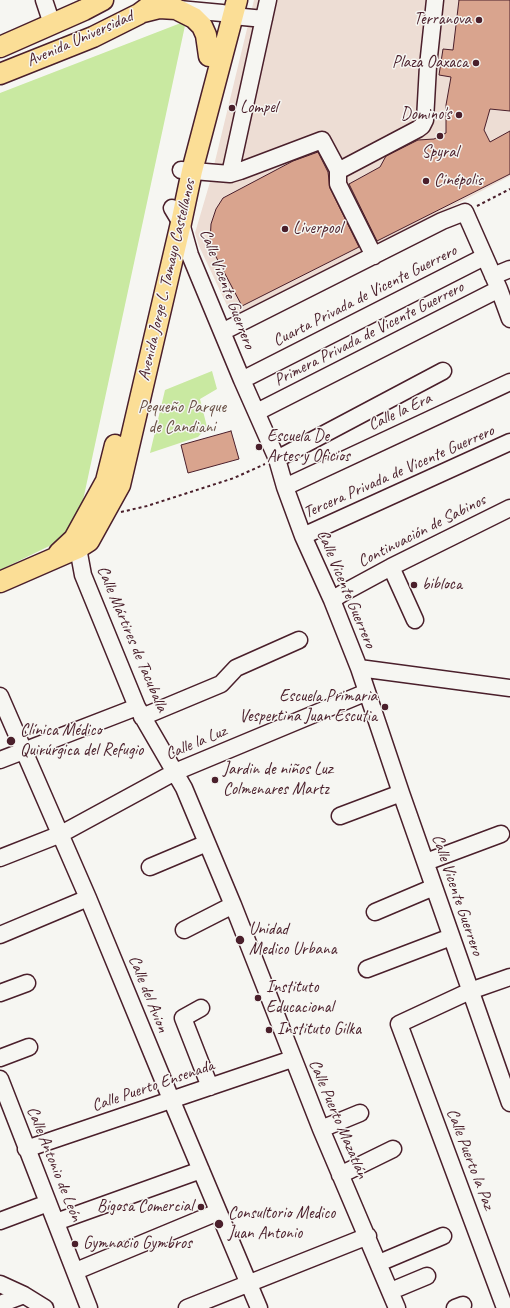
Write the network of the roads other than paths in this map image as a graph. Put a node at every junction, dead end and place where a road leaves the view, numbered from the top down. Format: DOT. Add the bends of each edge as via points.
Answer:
graph roads {
  1 [pos="44,0"];
  2 [pos="102,0"];
  3 [pos="158,0"];
  4 [pos="268,0"];
  5 [pos="435,0"];
  6 [pos="229,7"];
  7 [pos="176,8"];
  8 [pos="139,14"];
  9 [pos="264,19"];
  10 [pos="52,24"];
  11 [pos="0,47"];
  12 [pos="209,56"];
  13 [pos="0,74"];
  14 [pos="186,170"];
  15 [pos="338,170"];
  16 [pos="230,174"];
  17 [pos="177,215"];
  18 [pos="374,256"];
  19 [pos="484,257"];
  20 [pos="510,269"];
  21 [pos="502,293"];
  22 [pos="510,319"];
  23 [pos="222,332"];
  24 [pos="140,369"];
  25 [pos="443,371"];
  26 [pos="242,380"];
  27 [pos="510,382"];
  28 [pos="257,412"];
  29 [pos="510,442"];
  30 [pos="277,459"];
  31 [pos="285,487"];
  32 [pos="510,508"];
  33 [pos="303,536"];
  34 [pos="76,543"];
  35 [pos="391,567"];
  36 [pos="0,582"];
  37 [pos="332,600"];
  38 [pos="415,620"];
  39 [pos="299,640"];
  40 [pos="359,668"];
  41 [pos="510,688"];
  42 [pos="367,692"];
  43 [pos="0,696"];
  44 [pos="140,712"];
  45 [pos="24,750"];
  46 [pos="0,760"];
  47 [pos="174,772"];
  48 [pos="401,793"];
  49 [pos="340,816"];
  50 [pos="61,834"];
  51 [pos="501,834"];
  52 [pos="207,843"];
  53 [pos="0,858"];
  54 [pos="426,862"];
  55 [pos="150,868"];
  56 [pos="434,887"];
  57 [pos="88,898"];
  58 [pos="233,905"];
  59 [pos="374,912"];
  60 [pos="184,930"];
  61 [pos="0,934"];
  62 [pos="452,937"];
  63 [pos="367,969"];
  64 [pos="510,977"];
  65 [pos="27,983"];
  66 [pos="470,991"];
  67 [pos="0,993"];
  68 [pos="201,1008"];
  69 [pos="29,1047"];
  70 [pos="0,1058"];
  71 [pos="292,1059"];
  72 [pos="0,1079"];
  73 [pos="210,1087"];
  74 [pos="171,1099"];
  75 [pos="510,1103"];
  76 [pos="360,1113"];
  77 [pos="321,1129"];
  78 [pos="26,1149"];
  79 [pos="394,1149"];
  80 [pos="201,1170"];
  81 [pos="340,1175"];
  82 [pos="48,1203"];
  83 [pos="218,1212"];
  84 [pos="0,1221"];
  85 [pos="56,1222"];
  86 [pos="368,1236"];
  87 [pos="443,1236"];
  88 [pos="379,1263"];
  89 [pos="76,1271"];
  90 [pos="427,1276"];
  91 [pos="249,1283"];
  92 [pos="0,1284"];
  93 [pos="390,1290"];
  94 [pos="24,1295"];
  95 [pos="0,1304"];
  96 [pos="45,1308"];
  97 [pos="89,1308"];
  98 [pos="187,1308"];
  99 [pos="259,1308"];
  100 [pos="398,1308"];
  101 [pos="505,1308"];
  1 -- 10 [label="street"];
  2 -- 10 [label="main road, Avenida Universidad"];
  3 -- 8 [label="main road, Avenida Universidad"];
  4 -- 9 [label="street"];
  5 -- 15 [label="street" via="425,120 422,126"];
  6 -- 7 [label="street"];
  6 -- 9 [label="street"];
  6 -- 12 [label="main road, Avenida Jorge L. Tamayo Castellanos"];
  6 -- 14 [label="main road, Avenida Jorge L. Tamayo Castellanos"];
  7 -- 8 [label="main road" via="159,8"];
  7 -- 12 [label="main road" via="194,18 202,26"];
  8 -- 13 [label="main road, Avenida Universidad" via="93,37"];
  9 -- 16 [label="street"];
  10 -- 11 [label="main road, Avenida Universidad"];
  12 -- 14 [label="main road, Avenida Jorge L. Tamayo Castellanos"];
  14 -- 16 [label="street"];
  14 -- 17 [label="main road, Avenida Jorge L. Tamayo Castellanos"];
  15 -- 16 [label="street" via="322,140"];
  15 -- 18 [label="street" via="338,184"];
  17 -- 23 [label="street, Calle Vicente Guerrero" via="190,255"];
  17 -- 24 [label="main road, Avenida Jorge L. Tamayo Castellanos"];
  18 -- 19 [label="street" via="465,212"];
  18 -- 23 [label="street"];
  19 -- 21 [label="street"];
  19 -- 26 [label="street, Cuarta Privada de Vicente Guerrero"];
  20 -- 21 [label="street, Primera Privada de Vicente Guerrero"];
  21 -- 22 [label="street"];
  21 -- 28 [label="street, Primera Privada de Vicente Guerrero"];
  23 -- 26 [label="street, Calle Vicente Guerrero"];
  24 -- 34 [label="main road, Avenida Jorge L. Tamayo Castellanos" via="106,481"];
  24 -- 34 [label="main road, Avenida Jorge L. Tamayo Castellanos" via="120,485 89,542"];
  25 -- 30 [label="street"];
  26 -- 28 [label="street, Calle Vicente Guerrero"];
  27 -- 31 [label="street, Calle la Era"];
  28 -- 30 [label="street, Calle Vicente Guerrero"];
  29 -- 33 [label="street, Tercera Privada de Vicente Guerrero"];
  30 -- 31 [label="street, Calle Vicente Guerrero"];
  31 -- 33 [label="street, Calle Vicente Guerrero"];
  32 -- 35 [label="street, Continuación de Sabinos"];
  33 -- 37 [label="street, Calle Vicente Guerrero"];
  34 -- 36 [label="main road" via="54,558"];
  34 -- 44 [label="street, Calle Mártires de Tacuballa" via="83,576"];
  35 -- 37 [label="street, Continuación de Sabinos"];
  35 -- 38 [label="street"];
  37 -- 40 [label="street, Calle Vicente Guerrero"];
  39 -- 44 [label="street" via="236,668 220,684"];
  40 -- 41 [label="street"];
  40 -- 42 [label="street, Calle Vicente Guerrero"];
  42 -- 47 [label="street, Calle la Luz"];
  42 -- 48 [label="street, Calle Vicente Guerrero"];
  43 -- 45 [label="street, Calle del Avion"];
  44 -- 45 [label="street"];
  44 -- 47 [label="street, Calle Mártires de Tacuballa"];
  45 -- 46 [label="street"];
  45 -- 50 [label="street, Calle del Avion"];
  47 -- 50 [label="street, Calle la Luz"];
  47 -- 52 [label="street, Calle Puerto Mazatlán" via="184,788"];
  48 -- 49 [label="street"];
  48 -- 54 [label="street, Calle Vicente Guerrero"];
  50 -- 53 [label="street, Calle la Luz"];
  50 -- 57 [label="street, Calle del Avion"];
  51 -- 54 [label="street"];
  52 -- 55 [label="street"];
  52 -- 58 [label="street, Calle Puerto Mazatlán"];
  54 -- 56 [label="street, Calle Vicente Guerrero"];
  56 -- 59 [label="street"];
  56 -- 62 [label="street, Calle Vicente Guerrero"];
  57 -- 61 [label="street"];
  57 -- 74 [label="street, Calle del Avion"];
  58 -- 60 [label="street"];
  58 -- 71 [label="street, Calle Puerto Mazatlán"];
  62 -- 63 [label="street"];
  62 -- 66 [label="street, Calle Vicente Guerrero"];
  64 -- 66 [label="street"];
  65 -- 67 [label="street"];
  66 -- 75 [label="street, Calle Vicente Guerrero"];
  66 -- 101 [label="street, Calle Puerto la Paz" via="399,1024"];
  68 -- 73 [label="street" via="183,1018"];
  69 -- 70 [label="street"];
  71 -- 73 [label="street, Calle Puerto Ensenada"];
  71 -- 77 [label="street, Calle Puerto Mazatlán"];
  72 -- 78 [label="street, Calle Antonio de León"];
  73 -- 74 [label="street, Calle Puerto Ensenada"];
  74 -- 78 [label="street, Calle Puerto Ensenada"];
  74 -- 80 [label="street, Calle del Avion"];
  76 -- 77 [label="street"];
  77 -- 81 [label="street, Calle Puerto Mazatlán"];
  78 -- 82 [label="street, Calle Antonio de León"];
  79 -- 81 [label="street"];
  80 -- 83 [label="street, Calle del Avion"];
  80 -- 85 [label="street"];
  81 -- 86 [label="street, Calle Puerto Mazatlán"];
  82 -- 84 [label="street"];
  82 -- 85 [label="street, Calle Antonio de León"];
  83 -- 89 [label="street"];
  83 -- 91 [label="street, Calle del Avion"];
  85 -- 89 [label="street, Calle Antonio de León"];
  86 -- 88 [label="street, Calle Puerto Mazatlán"];
  86 -- 91 [label="street"];
  87 -- 88 [label="street"];
  88 -- 93 [label="street, Calle Puerto Mazatlán"];
  89 -- 97 [label="street, Calle Antonio de León"];
  90 -- 93 [label="street"];
  91 -- 98 [label="street"];
  91 -- 99 [label="street, Calle del Avion"];
  92 -- 94 [label="street"];
  93 -- 100 [label="street, Calle Puerto Mazatlán"];
  94 -- 95 [label="street"];
  94 -- 96 [label="street"];
}
